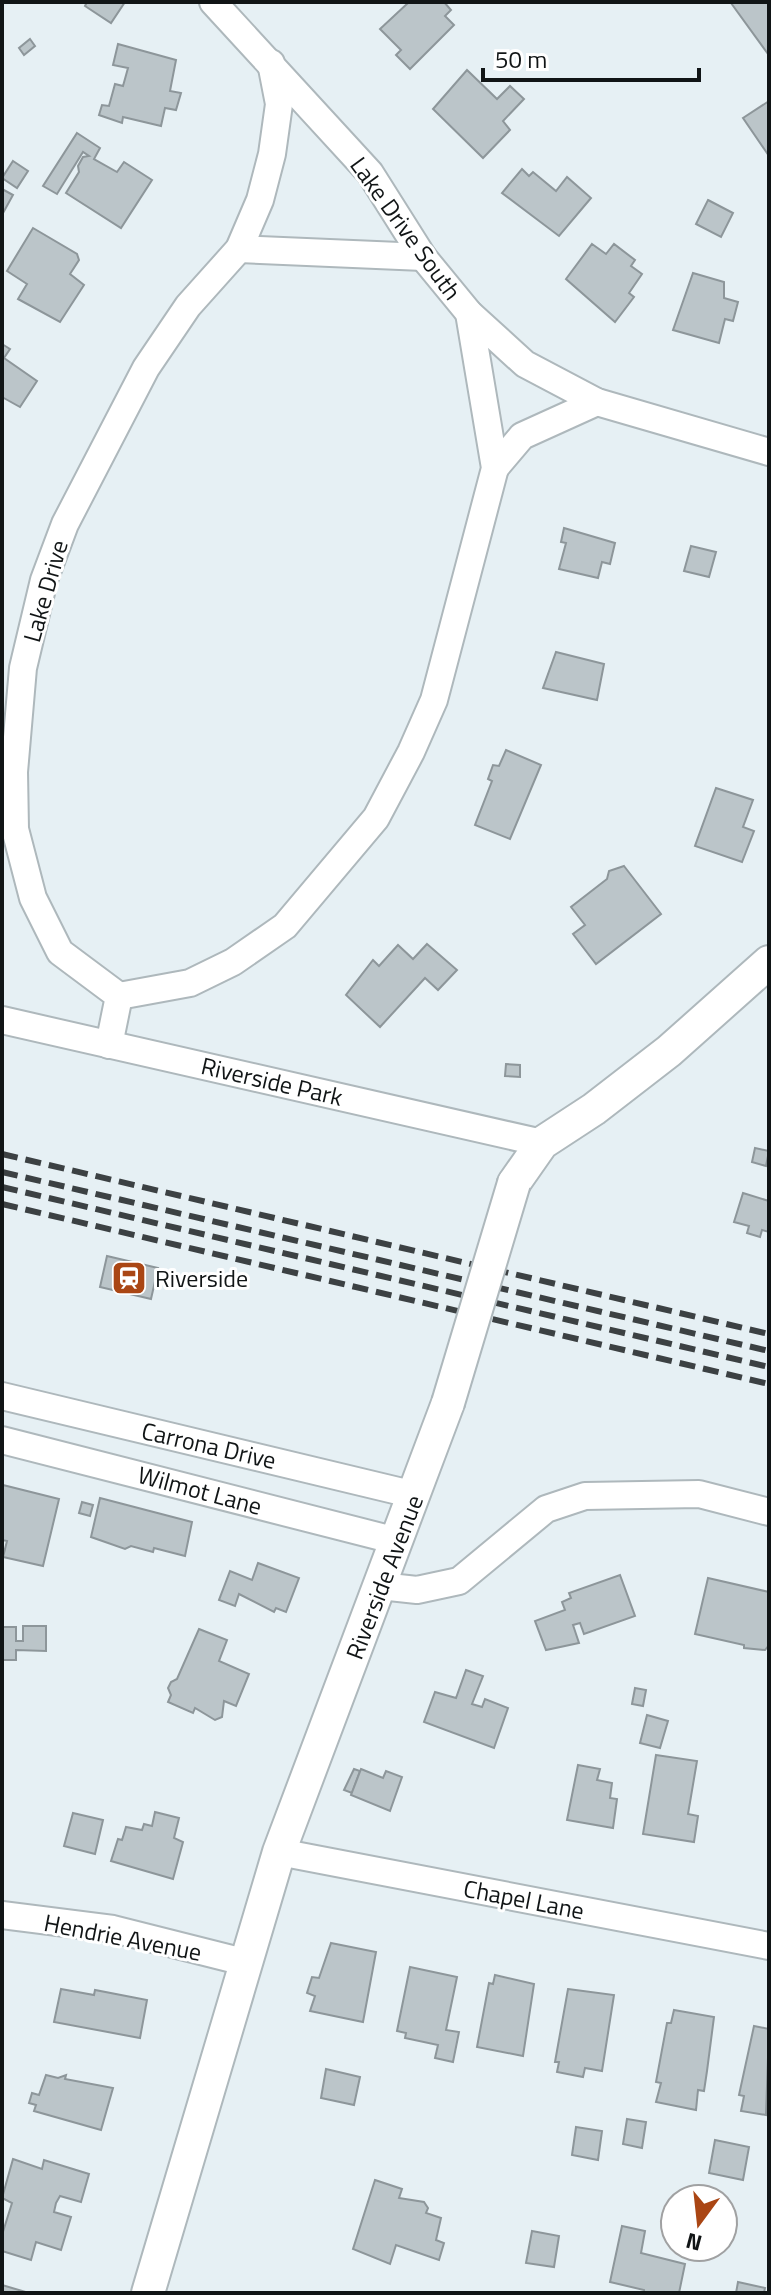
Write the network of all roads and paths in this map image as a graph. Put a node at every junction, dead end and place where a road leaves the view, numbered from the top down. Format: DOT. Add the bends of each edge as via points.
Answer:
graph roads {
  1 [pos="213,2"];
  2 [pos="271,63"];
  3 [pos="239,249"];
  4 [pos="423,257"];
  5 [pos="469,313"];
  6 [pos="597,402"];
  7 [pos="769,452"];
  8 [pos="495,468"];
  9 [pos="769,962"];
  10 [pos="119,996"];
  11 [pos="2,1020"];
  12 [pos="109,1045"];
  13 [pos="542,1143"];
  14 [pos="2,1396"];
  15 [pos="2,1440"];
  16 [pos="415,1495"];
  17 [pos="769,1512"];
  18 [pos="397,1541"];
  19 [pos="380,1586"];
  20 [pos="279,1852"];
  21 [pos="2,1915"];
  22 [pos="769,1946"];
  23 [pos="244,1962"];
  24 [pos="148,2293"];
  1 -- 2 [label="street, Lake Drive South"];
  2 -- 3 [label="street, Lake Drive" via="279,104 272,154"];
  2 -- 4 [label="street, Lake Drive South" via="370,173"];
  3 -- 4 [label="street"];
  3 -- 10 [label="street, Lake Drive" via="180,318 112,432 65,524 44,580 23,668 15,829 33,898 60,952"];
  4 -- 5 [label="street, Lake Drive South"];
  5 -- 6 [label="street, Lake Drive South" via="525,364"];
  5 -- 8 [label="street"];
  6 -- 7 [label="street, Lake Drive South"];
  6 -- 8 [label="street" via="522,436"];
  8 -- 10 [label="street" via="434,700 376,818 285,926 233,962 190,983"];
  9 -- 13 [label="street, Riverside Avenue" via="669,1051"];
  10 -- 12 [label="street"];
  11 -- 12 [label="street, Riverside Park"];
  12 -- 13 [label="street, Riverside Park"];
  13 -- 16 [label="street, Riverside Avenue, bridge" via="514,1183"];
  14 -- 16 [label="street, Carrona Drive"];
  15 -- 18 [label="street, Wilmot Lane"];
  16 -- 18 [label="street, Riverside Avenue"];
  17 -- 19 [label="street" via="699,1494 585,1496 546,1509 459,1581 417,1590"];
  18 -- 19 [label="street, Riverside Avenue"];
  19 -- 20 [label="street, Riverside Avenue"];
  20 -- 22 [label="street, Chapel Lane"];
  20 -- 23 [label="street, Riverside Avenue"];
  21 -- 23 [label="street, Hendrie Avenue" via="113,1929"];
  23 -- 24 [label="street, Riverside Avenue"];
}
